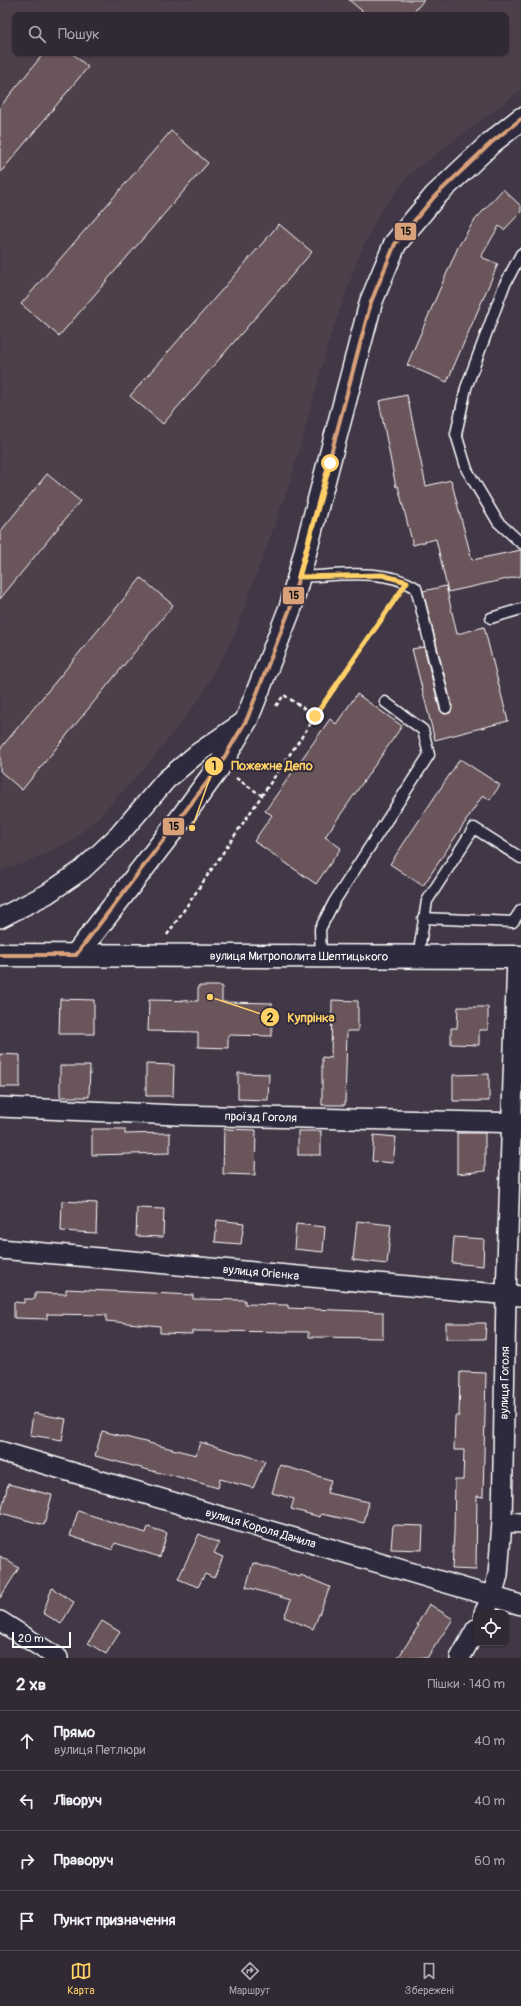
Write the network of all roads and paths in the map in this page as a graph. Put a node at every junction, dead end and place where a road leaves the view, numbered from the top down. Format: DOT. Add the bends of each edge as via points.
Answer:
graph roads {
  1 [pos="521,119"];
  2 [pos="521,254"];
  3 [pos="521,543"];
  4 [pos="299,577"];
  5 [pos="407,582"];
  6 [pos="521,609"];
  7 [pos="491,618"];
  8 [pos="385,702"];
  9 [pos="275,708"];
  10 [pos="446,708"];
  11 [pos="315,716"];
  12 [pos="247,719"];
  13 [pos="230,774"];
  14 [pos="261,795"];
  15 [pos="521,858"];
  16 [pos="521,910"];
  17 [pos="0,918"];
  18 [pos="423,918"];
  19 [pos="517,922"];
  20 [pos="0,955"];
  21 [pos="76,955"];
  22 [pos="153,956"];
  23 [pos="321,956"];
  24 [pos="418,957"];
  25 [pos="519,957"];
  26 [pos="0,1107"];
  27 [pos="517,1123"];
  28 [pos="0,1250"];
  29 [pos="514,1296"];
  30 [pos="0,1451"];
  31 [pos="502,1522"];
  32 [pos="521,1523"];
  33 [pos="488,1605"];
  34 [pos="521,1605"];
  35 [pos="0,1621"];
  36 [pos="473,1634"];
  37 [pos="58,1658"];
  38 [pos="460,1658"];
  1 -- 4 [label="main road" via="492,142 435,196 395,244 371,302"];
  2 -- 3 [label="lane" via="504,286 466,388 456,434 467,470 486,502 498,522"];
  4 -- 5 [label="lane" via="382,575"];
  4 -- 12 [label="main road" via="283,628"];
  5 -- 10 [label="lane" via="416,588"];
  5 -- 11 [label="path"];
  6 -- 7 [label="lane"];
  8 -- 23 [label="lane" via="423,730 429,755 334,902 320,929"];
  9 -- 11 [label="path" via="284,695"];
  11 -- 14 [label="path"];
  12 -- 17 [label="street" via="198,753 166,780 118,836 82,870 47,894"];
  12 -- 21 [label="main road" via="218,768"];
  13 -- 14 [label="path"];
  14 -- 22 [label="path"];
  15 -- 18 [label="lane" via="474,828 427,901"];
  16 -- 19 [label="lane"];
  18 -- 19 [label="lane"];
  18 -- 24 [label="lane"];
  20 -- 21 [label="main road, вулиця Митрополита Шептицького"];
  21 -- 22 [label="main road, вулиця Митрополита Шептицького"];
  22 -- 23 [label="main road, вулиця Митрополита Шептицького"];
  23 -- 24 [label="main road, вулиця Митрополита Шептицького"];
  24 -- 25 [label="main road, вулиця Митрополита Шептицького"];
  25 -- 27 [label="street, вулиця Гоголя"];
  26 -- 27 [label="street, проїзд Гоголя" via="176,1115"];
  27 -- 29 [label="street, вулиця Гоголя"];
  28 -- 29 [label="street, вулиця Огієнка"];
  29 -- 31 [label="street, вулиця Гоголя"];
  30 -- 33 [label="street, вулиця Короля Данила"];
  31 -- 32 [label="street"];
  31 -- 33 [label="street, вулиця Гоголя" via="498,1575"];
  33 -- 34 [label="street, вулиця Короля Данила"];
  35 -- 37 [label="street"];
  36 -- 38 [label="street"];
}
